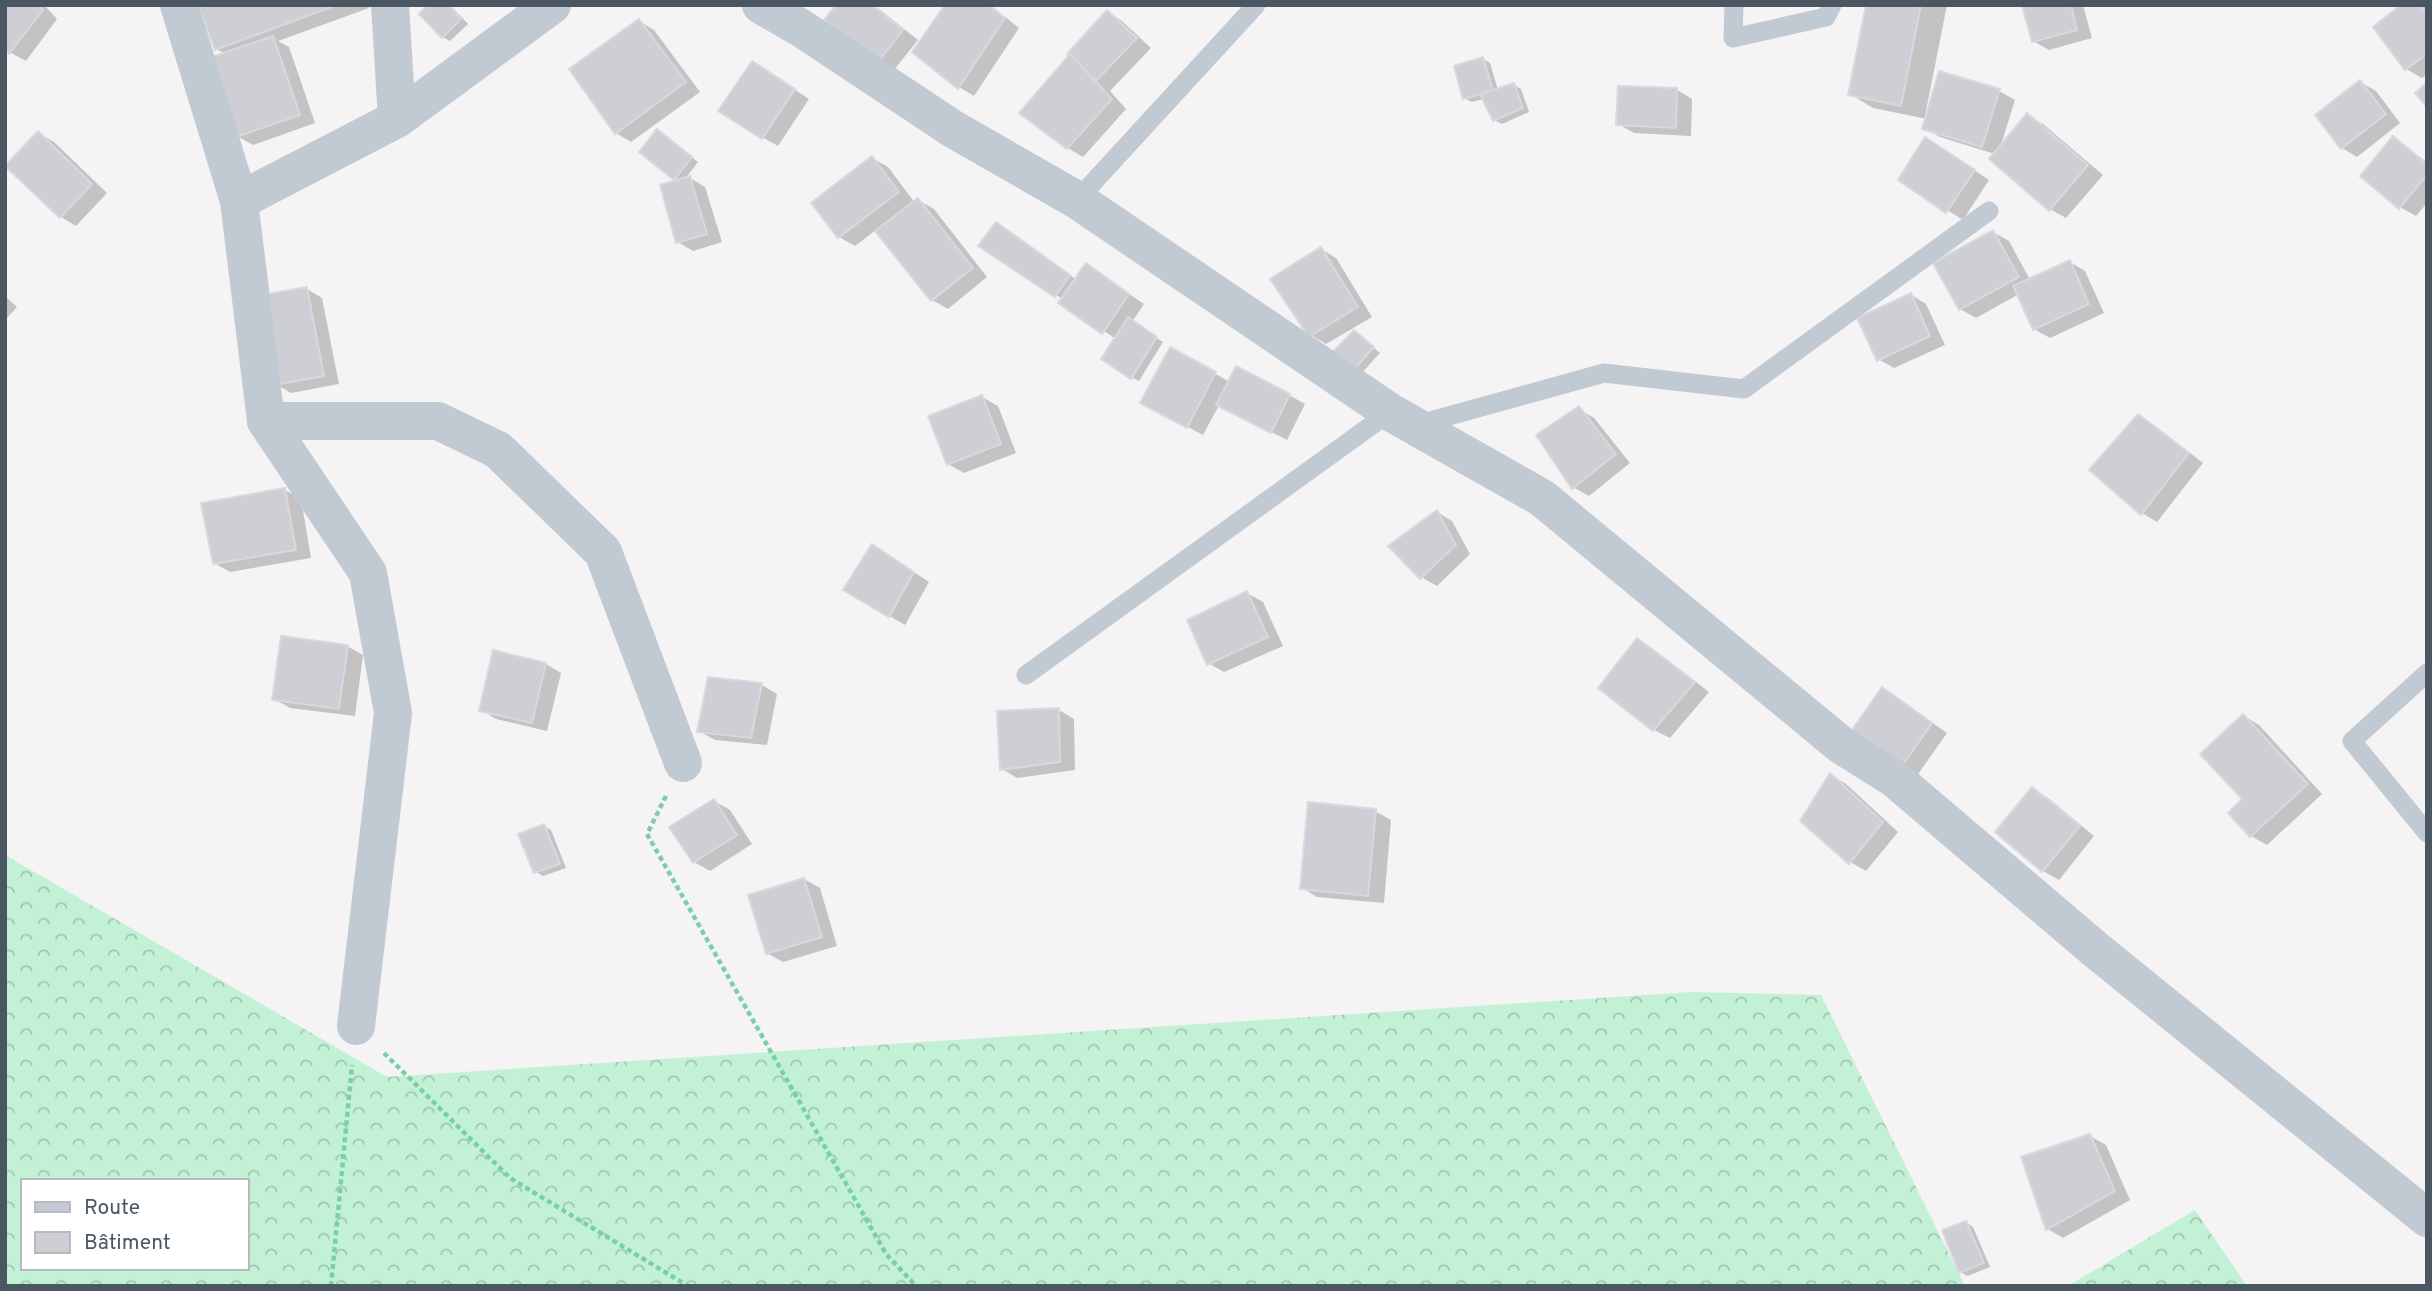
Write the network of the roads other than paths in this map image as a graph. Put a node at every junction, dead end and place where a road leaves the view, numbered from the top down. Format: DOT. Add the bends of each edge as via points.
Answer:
graph roads {
  1 [pos="179,5"];
  2 [pos="390,5"];
  3 [pos="552,5"];
  4 [pos="761,5"];
  5 [pos="1256,5"];
  6 [pos="1734,5"];
  7 [pos="1832,5"];
  8 [pos="397,119"];
  9 [pos="1077,200"];
  10 [pos="239,201"];
  11 [pos="1989,211"];
  12 [pos="1401,419"];
  13 [pos="266,421"];
  14 [pos="2427,673"];
  15 [pos="1026,675"];
  16 [pos="683,762"];
  17 [pos="2427,833"];
  18 [pos="356,1026"];
  19 [pos="2427,1218"];
  1 -- 10 [label="street"];
  2 -- 8 [label="street"];
  3 -- 8 [label="street"];
  4 -- 9 [label="street" via="804,23 953,129"];
  5 -- 9 [label="lane"];
  6 -- 7 [label="lane" via="1733,38 1826,17"];
  8 -- 10 [label="street"];
  9 -- 12 [label="street"];
  10 -- 13 [label="street"];
  11 -- 12 [label="lane" via="1744,389 1604,373"];
  12 -- 15 [label="lane"];
  12 -- 19 [label="street" via="1542,498 1841,745 1895,779 2096,950"];
  13 -- 16 [label="street" via="438,421 498,450 603,552"];
  13 -- 18 [label="street" via="368,573 393,713"];
  14 -- 17 [label="lane" via="2352,741"];
}
